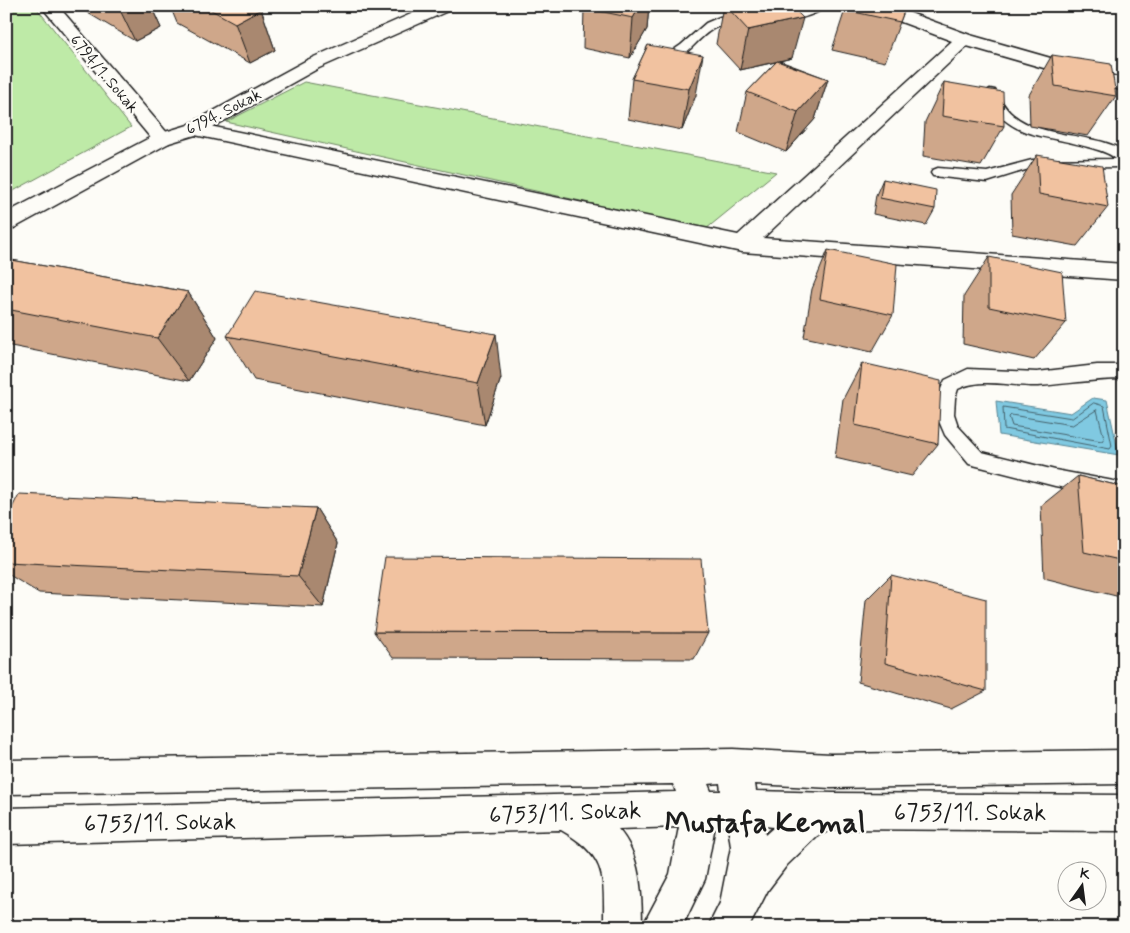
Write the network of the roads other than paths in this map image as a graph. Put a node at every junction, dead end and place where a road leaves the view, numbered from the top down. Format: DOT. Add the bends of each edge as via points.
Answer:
graph roads {
  1 [pos="49,6"];
  2 [pos="444,6"];
  3 [pos="821,6"];
  4 [pos="875,6"];
  5 [pos="753,17"];
  6 [pos="768,17"];
  7 [pos="964,39"];
  8 [pos="668,58"];
  9 [pos="1124,85"];
  10 [pos="990,92"];
  11 [pos="195,129"];
  12 [pos="162,139"];
  13 [pos="1124,159"];
  14 [pos="1124,163"];
  15 [pos="938,172"];
  16 [pos="6,223"];
  17 [pos="742,244"];
  18 [pos="1124,272"];
  19 [pos="1124,372"];
  20 [pos="1124,491"];
  21 [pos="733,766"];
  22 [pos="682,767"];
  23 [pos="1124,767"];
  24 [pos="6,777"];
  25 [pos="743,808"];
  26 [pos="701,809"];
  27 [pos="833,811"];
  28 [pos="565,813"];
  29 [pos="1124,813"];
  30 [pos="6,826"];
  31 [pos="733,918"];
  32 [pos="623,927"];
  33 [pos="661,927"];
  1 -- 12 [label="street, 6794/1. Sokak"];
  2 -- 11 [label="street, 6794. Sokak" via="313,64"];
  3 -- 6 [label="lane" via="794,17"];
  4 -- 7 [label="street"];
  5 -- 8 [label="lane" via="737,16 705,28 687,49"];
  7 -- 9 [label="street"];
  7 -- 17 [label="street"];
  10 -- 13 [label="lane" via="998,109 1017,124 1038,133 1094,143 1119,152"];
  11 -- 12 [label="street, 6794. Sokak"];
  11 -- 17 [label="street"];
  12 -- 16 [label="street, 6794. Sokak"];
  14 -- 15 [label="lane" via="1032,164 987,177"];
  17 -- 18 [label="street"];
  19 -- 20 [label="lane" via="1037,379 968,376 952,385 946,398 945,414 951,430 976,458"];
  21 -- 22 [label="street, 6753/11. Sokak"];
  21 -- 23 [label="street, 6753/11. Sokak" via="831,771"];
  21 -- 25 [label="street"];
  22 -- 24 [label="street, 6753/11. Sokak"];
  22 -- 26 [label="street"];
  25 -- 26 [label="street, 6753/11. Sokak"];
  25 -- 27 [label="street, 6753/11. Sokak"];
  25 -- 31 [label="street" via="749,847"];
  26 -- 28 [label="street, 6753/11. Sokak"];
  26 -- 33 [label="street" via="687,879"];
  27 -- 29 [label="street, 6753/11. Sokak"];
  27 -- 31 [label="street" via="804,823 774,852 755,877"];
  28 -- 30 [label="street, 6753/11. Sokak"];
  28 -- 32 [label="street" via="609,845 618,865"];
}
